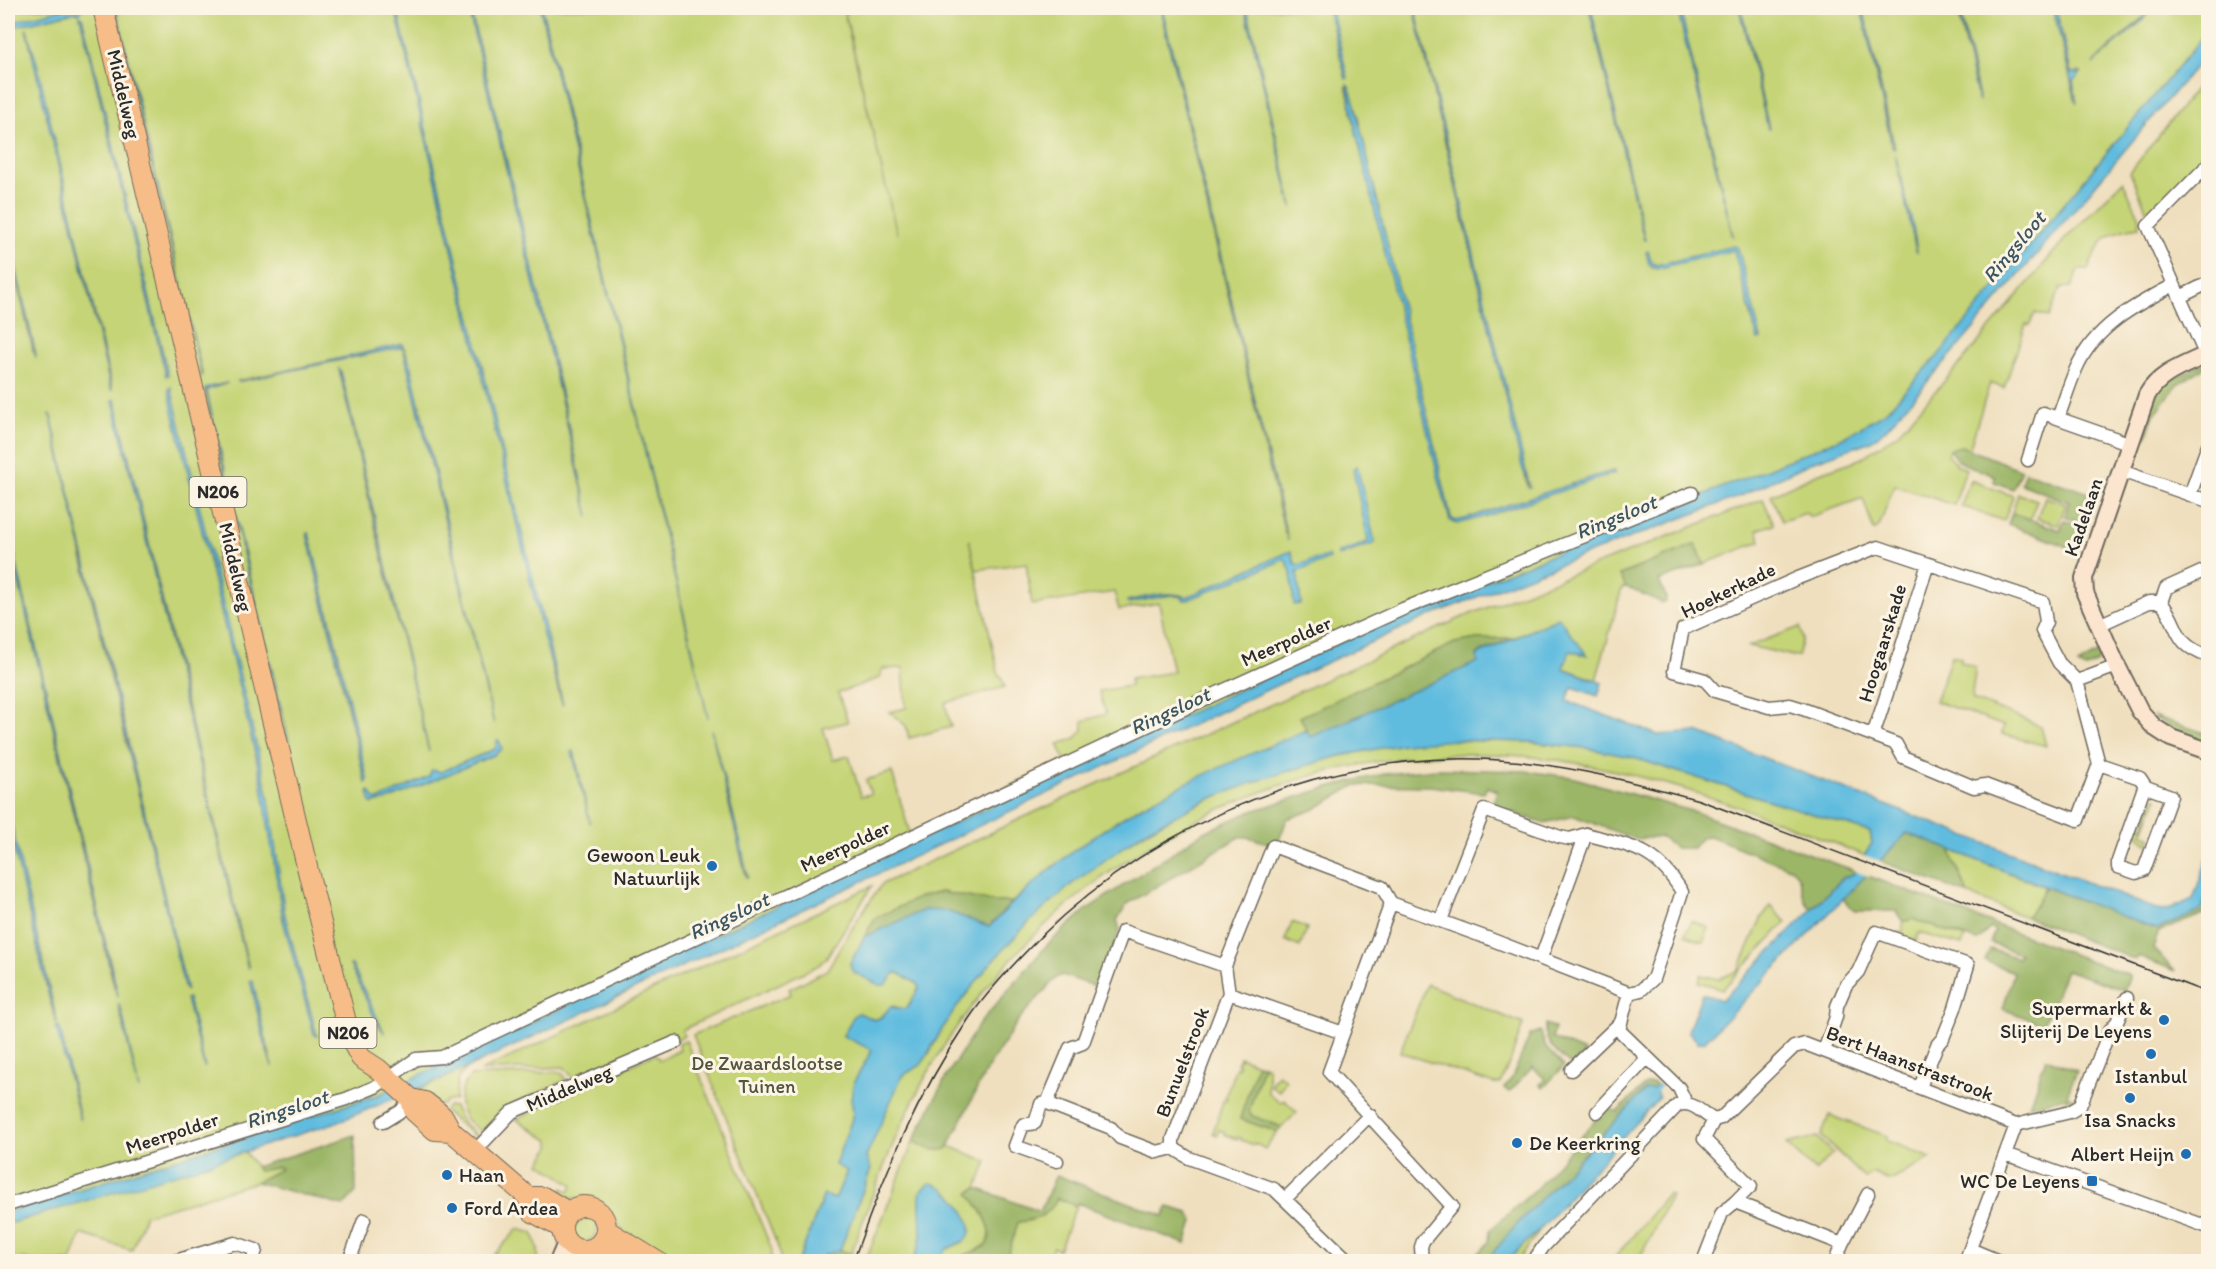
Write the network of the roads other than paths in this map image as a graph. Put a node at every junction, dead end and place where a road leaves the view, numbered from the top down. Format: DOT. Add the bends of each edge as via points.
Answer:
graph roads {
  1 [pos="103,8"];
  2 [pos="2208,165"];
  3 [pos="2208,283"];
  4 [pos="2174,285"];
  5 [pos="2180,297"];
  6 [pos="2207,355"];
  7 [pos="2058,418"];
  8 [pos="2131,444"];
  9 [pos="2208,445"];
  10 [pos="2028,460"];
  11 [pos="2121,471"];
  12 [pos="1692,493"];
  13 [pos="2190,495"];
  14 [pos="2208,501"];
  15 [pos="1928,564"];
  16 [pos="2208,569"];
  17 [pos="2161,602"];
  18 [pos="2099,625"];
  19 [pos="2208,656"];
  20 [pos="2117,666"];
  21 [pos="2076,681"];
  22 [pos="1873,735"];
  23 [pos="2208,751"];
  24 [pos="2099,764"];
  25 [pos="2146,787"];
  26 [pos="1586,834"];
  27 [pos="1391,903"];
  28 [pos="1441,920"];
  29 [pos="1541,958"];
  30 [pos="1224,966"];
  31 [pos="1229,993"];
  32 [pos="1629,993"];
  33 [pos="2127,998"];
  34 [pos="1620,1023"];
  35 [pos="1343,1033"];
  36 [pos="676,1042"];
  37 [pos="1824,1051"];
  38 [pos="1647,1058"];
  39 [pos="1572,1070"];
  40 [pos="397,1086"];
  41 [pos="1920,1087"];
  42 [pos="1047,1103"];
  43 [pos="1686,1103"];
  44 [pos="1597,1112"];
  45 [pos="1370,1115"];
  46 [pos="1714,1120"];
  47 [pos="383,1122"];
  48 [pos="2016,1125"];
  49 [pos="1173,1148"];
  50 [pos="474,1152"];
  51 [pos="2006,1154"];
  52 [pos="1057,1161"];
  53 [pos="1868,1194"];
  54 [pos="1285,1199"];
  55 [pos="1734,1202"];
  56 [pos="8,1205"];
  57 [pos="364,1220"];
  58 [pos="2208,1227"];
  59 [pos="579,1238"];
  60 [pos="1842,1244"];
  61 [pos="1970,1249"];
  62 [pos="172,1262"];
  63 [pos="252,1262"];
  64 [pos="349,1262"];
  65 [pos="558,1262"];
  66 [pos="634,1262"];
  67 [pos="658,1262"];
  68 [pos="1350,1262"];
  69 [pos="1422,1262"];
  70 [pos="1533,1262"];
  71 [pos="1703,1262"];
  72 [pos="1835,1262"];
  73 [pos="1965,1262"];
  74 [pos="2001,1262"];
  1 -- 40 [label="main road, Middelweg / N206" via="338,986 356,1013 370,1050"];
  2 -- 4 [label="street" via="2148,226"];
  3 -- 5 [label="street"];
  4 -- 5 [label="street"];
  4 -- 7 [label="street" via="2111,322 2088,348"];
  5 -- 6 [label="street"];
  6 -- 8 [label="street, Kadelaan" via="2151,387"];
  7 -- 8 [label="street"];
  7 -- 10 [label="street" via="2043,413"];
  8 -- 11 [label="street, Kadelaan"];
  9 -- 13 [label="street"];
  11 -- 13 [label="street"];
  11 -- 18 [label="street, Kadelaan" via="2084,578 2085,592"];
  12 -- 40 [label="street, Meerpolder" via="1403,609 442,1058 416,1059"];
  13 -- 14 [label="street"];
  15 -- 21 [label="street, Hoekerkade" via="2043,603 2046,622 2042,632 2059,663"];
  15 -- 22 [label="street, Hoogaarskade"];
  15 -- 22 [label="street, Hoekerkade" via="1878,547 1683,629 1674,672 1705,680 1715,691 1770,707 1790,705"];
  16 -- 17 [label="street" via="2166,588"];
  17 -- 18 [label="street" via="2149,602"];
  17 -- 19 [label="street" via="2185,645"];
  18 -- 20 [label="street, Kadelaan"];
  20 -- 21 [label="street"];
  20 -- 23 [label="street, Kadelaan" via="2140,711 2154,727 2171,738"];
  21 -- 24 [label="street"];
  22 -- 24 [label="street, Hoekerkade" via="1896,744 1903,758 1974,787 1985,785 2078,820"];
  24 -- 25 [label="street" via="2140,778"];
  25 -- 25 [label="street" via="2118,861 2118,867 2136,873 2144,870 2171,796"];
  26 -- 28 [label="street" via="1570,840 1485,807"];
  26 -- 29 [label="street"];
  26 -- 32 [label="street" via="1654,857 1682,892 1653,979 1641,990"];
  27 -- 28 [label="street"];
  27 -- 30 [label="street" via="1382,887 1273,846"];
  27 -- 35 [label="street"];
  28 -- 29 [label="street"];
  29 -- 32 [label="street"];
  30 -- 31 [label="street, Bunuelstrook"];
  30 -- 42 [label="street" via="1123,931 1083,1043 1070,1048"];
  31 -- 35 [label="street, Bunuelstrook"];
  31 -- 49 [label="street, Bunuelstrook" via="1173,1139"];
  32 -- 34 [label="street"];
  33 -- 48 [label="street" via="2110,1029 2080,1106"];
  34 -- 38 [label="street" via="1619,1030"];
  34 -- 39 [label="street"];
  35 -- 45 [label="street" via="1329,1072"];
  36 -- 50 [label="street, Middelweg" via="512,1112"];
  37 -- 41 [label="street, Bert Haanstrastrook"];
  37 -- 41 [label="street" via="1846,985 1858,972 1876,932 1968,964 1955,1008"];
  37 -- 46 [label="street, Bert Haanstrastrook" via="1804,1044 1794,1047 1728,1112"];
  38 -- 43 [label="street" via="1679,1088"];
  38 -- 44 [label="street"];
  40 -- 47 [label="street, Meerpolder" via="400,1111"];
  40 -- 50 [label="main road" via="439,1113 450,1131"];
  40 -- 56 [label="street, Meerpolder" via="375,1087"];
  41 -- 48 [label="street, Bert Haanstrastrook"];
  42 -- 49 [label="street" via="1111,1128 1120,1138 1157,1152"];
  42 -- 52 [label="street" via="1041,1104 1035,1123 1023,1125 1015,1146"];
  43 -- 46 [label="street"];
  43 -- 70 [label="street" via="1672,1110"];
  45 -- 54 [label="street"];
  45 -- 69 [label="street" via="1452,1206 1423,1241"];
  46 -- 55 [label="street" via="1704,1139 1751,1186"];
  48 -- 51 [label="street"];
  49 -- 54 [label="street, Bunuelstrook" via="1189,1158 1274,1189"];
  50 -- 59 [label="main road" via="528,1197 534,1212"];
  51 -- 58 [label="street"];
  51 -- 61 [label="street"];
  53 -- 60 [label="street"];
  54 -- 68 [label="street, Bunuelstrook"];
  55 -- 60 [label="street"];
  55 -- 71 [label="street" via="1722,1213"];
  57 -- 64 [label="street"];
  59 -- 65 [label="street"];
  59 -- 66 [label="main road"];
  59 -- 67 [label="main road"];
  60 -- 72 [label="street"];
  61 -- 73 [label="street"];
  61 -- 74 [label="street"];
  62 -- 63 [label="street" via="235,1243 256,1250"];
}
